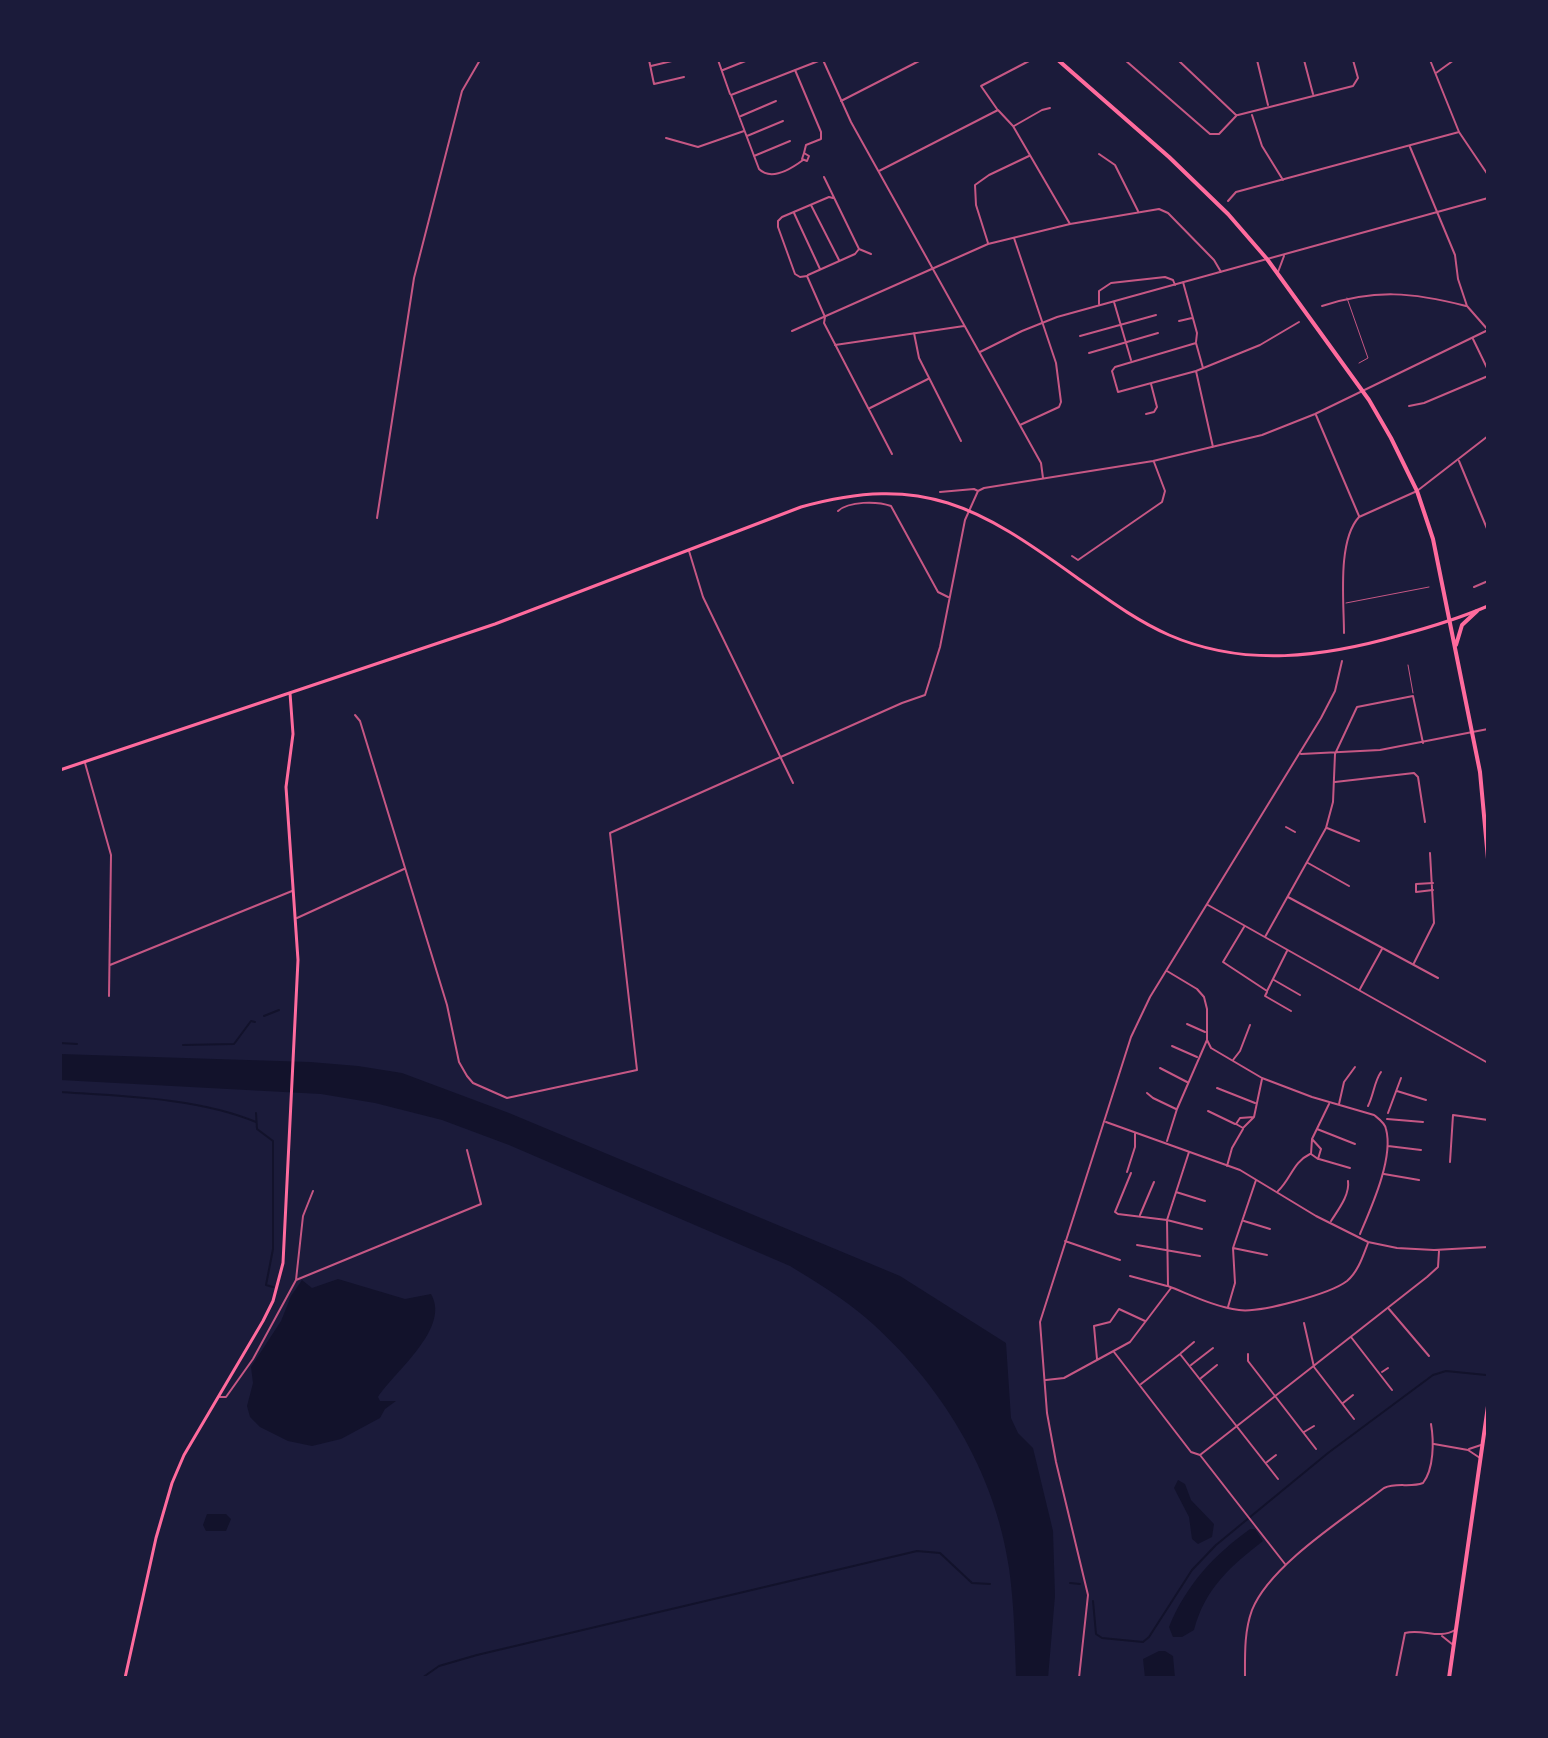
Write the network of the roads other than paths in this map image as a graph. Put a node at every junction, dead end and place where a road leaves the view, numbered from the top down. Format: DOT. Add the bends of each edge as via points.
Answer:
graph roads {
  1 [pos="480,60"];
  2 [pos="649,60"];
  3 [pos="676,60"];
  4 [pos="718,60"];
  5 [pos="748,60"];
  6 [pos="795,60"];
  7 [pos="822,60"];
  8 [pos="921,60"];
  9 [pos="1058,60"];
  10 [pos="1125,60"];
  11 [pos="1178,60"];
  12 [pos="1257,60"];
  13 [pos="1304,60"];
  14 [pos="1353,60"];
  15 [pos="1430,60"];
  16 [pos="1454,60"];
  17 [pos="1029,61"];
  18 [pos="650,66"];
  19 [pos="797,69"];
  20 [pos="721,70"];
  21 [pos="1435,74"];
  22 [pos="684,77"];
  23 [pos="731,95"];
  24 [pos="1313,96"];
  25 [pos="776,101"];
  26 [pos="841,101"];
  27 [pos="1050,108"];
  28 [pos="1269,108"];
  29 [pos="998,110"];
  30 [pos="1252,113"];
  31 [pos="1237,115"];
  32 [pos="740,116"];
  33 [pos="783,121"];
  34 [pos="1013,126"];
  35 [pos="745,131"];
  36 [pos="1459,132"];
  37 [pos="747,136"];
  38 [pos="666,138"];
  39 [pos="790,141"];
  40 [pos="1409,146"];
  41 [pos="804,153"];
  42 [pos="1099,154"];
  43 [pos="1030,155"];
  44 [pos="754,156"];
  45 [pos="803,160"];
  46 [pos="878,171"];
  47 [pos="1488,175"];
  48 [pos="824,177"];
  49 [pos="1283,180"];
  50 [pos="833,198"];
  51 [pos="1488,198"];
  52 [pos="1228,201"];
  53 [pos="811,205"];
  54 [pos="794,212"];
  55 [pos="1139,212"];
  56 [pos="1438,214"];
  57 [pos="1070,224"];
  58 [pos="1014,237"];
  59 [pos="988,244"];
  60 [pos="859,249"];
  61 [pos="871,254"];
  62 [pos="1285,255"];
  63 [pos="1267,259"];
  64 [pos="839,261"];
  65 [pos="933,269"];
  66 [pos="820,270"];
  67 [pos="1221,272"];
  68 [pos="1277,273"];
  69 [pos="807,276"];
  70 [pos="1183,282"];
  71 [pos="1175,285"];
  72 [pos="1347,298"];
  73 [pos="1114,302"];
  74 [pos="1099,305"];
  75 [pos="1322,306"];
  76 [pos="1467,306"];
  77 [pos="1156,315"];
  78 [pos="825,317"];
  79 [pos="1193,318"];
  80 [pos="1179,321"];
  81 [pos="1299,322"];
  82 [pos="1042,323"];
  83 [pos="1120,325"];
  84 [pos="965,326"];
  85 [pos="1488,330"];
  86 [pos="792,331"];
  87 [pos="914,333"];
  88 [pos="1158,333"];
  89 [pos="1080,336"];
  90 [pos="1472,338"];
  91 [pos="1126,342"];
  92 [pos="1196,343"];
  93 [pos="835,345"];
  94 [pos="980,352"];
  95 [pos="1089,353"];
  96 [pos="1131,361"];
  97 [pos="1359,363"];
  98 [pos="1203,368"];
  99 [pos="1488,370"];
  100 [pos="1196,371"];
  101 [pos="1488,376"];
  102 [pos="929,379"];
  103 [pos="1151,383"];
  104 [pos="1363,391"];
  105 [pos="1409,406"];
  106 [pos="868,409"];
  107 [pos="1146,414"];
  108 [pos="1315,414"];
  109 [pos="1020,425"];
  110 [pos="1488,436"];
  111 [pos="961,441"];
  112 [pos="1213,448"];
  113 [pos="892,454"];
  114 [pos="1459,460"];
  115 [pos="1153,461"];
  116 [pos="1043,479"];
  117 [pos="978,491"];
  118 [pos="1417,491"];
  119 [pos="940,492"];
  120 [pos="969,510"];
  121 [pos="838,511"];
  122 [pos="1359,517"];
  123 [pos="377,518"];
  124 [pos="1488,531"];
  125 [pos="688,550"];
  126 [pos="1072,556"];
  127 [pos="1488,581"];
  128 [pos="1429,587"];
  129 [pos="1474,587"];
  130 [pos="950,597"];
  131 [pos="1344,604"];
  132 [pos="1488,606"];
  133 [pos="1477,611"];
  134 [pos="1450,621"];
  135 [pos="1344,633"];
  136 [pos="1456,648"];
  137 [pos="1342,661"];
  138 [pos="1408,665"];
  139 [pos="290,693"];
  140 [pos="1413,696"];
  141 [pos="355,715"];
  142 [pos="1488,729"];
  143 [pos="1472,732"];
  144 [pos="1423,743"];
  145 [pos="1299,754"];
  146 [pos="1335,754"];
  147 [pos="778,757"];
  148 [pos="84,762"];
  149 [pos="60,770"];
  150 [pos="1334,782"];
  151 [pos="793,783"];
  152 [pos="1425,822"];
  153 [pos="1286,827"];
  154 [pos="1326,828"];
  155 [pos="1295,832"];
  156 [pos="1359,841"];
  157 [pos="1430,853"];
  158 [pos="1488,859"];
  159 [pos="1307,862"];
  160 [pos="405,869"];
  161 [pos="1433,883"];
  162 [pos="1349,886"];
  163 [pos="1434,890"];
  164 [pos="293,891"];
  165 [pos="1288,897"];
  166 [pos="1207,904"];
  167 [pos="296,918"];
  168 [pos="1245,926"];
  169 [pos="1265,937"];
  170 [pos="1383,948"];
  171 [pos="1287,950"];
  172 [pos="1413,964"];
  173 [pos="110,965"];
  174 [pos="1166,970"];
  175 [pos="1438,978"];
  176 [pos="1273,980"];
  177 [pos="1359,990"];
  178 [pos="1267,991"];
  179 [pos="1300,995"];
  180 [pos="109,996"];
  181 [pos="1291,1011"];
  182 [pos="1187,1024"];
  183 [pos="1250,1025"];
  184 [pos="1206,1032"];
  185 [pos="1207,1040"];
  186 [pos="1172,1046"];
  187 [pos="1198,1058"];
  188 [pos="1232,1061"];
  189 [pos="1488,1063"];
  190 [pos="1355,1067"];
  191 [pos="1160,1068"];
  192 [pos="1381,1072"];
  193 [pos="1262,1078"];
  194 [pos="1401,1078"];
  195 [pos="1188,1082"];
  196 [pos="1217,1088"];
  197 [pos="1396,1092"];
  198 [pos="1147,1093"];
  199 [pos="1426,1100"];
  200 [pos="1330,1103"];
  201 [pos="1257,1104"];
  202 [pos="1338,1105"];
  203 [pos="1368,1106"];
  204 [pos="1177,1109"];
  205 [pos="1208,1111"];
  206 [pos="1388,1113"];
  207 [pos="1254,1117"];
  208 [pos="1387,1119"];
  209 [pos="1488,1120"];
  210 [pos="1105,1122"];
  211 [pos="1423,1122"];
  212 [pos="1236,1124"];
  213 [pos="1243,1128"];
  214 [pos="1316,1129"];
  215 [pos="1135,1134"];
  216 [pos="1312,1139"];
  217 [pos="1167,1143"];
  218 [pos="1355,1144"];
  219 [pos="1386,1146"];
  220 [pos="467,1150"];
  221 [pos="1421,1150"];
  222 [pos="1189,1151"];
  223 [pos="1311,1154"];
  224 [pos="1318,1159"];
  225 [pos="1450,1162"];
  226 [pos="1227,1166"];
  227 [pos="1350,1168"];
  228 [pos="1127,1172"];
  229 [pos="1131,1173"];
  230 [pos="1383,1174"];
  231 [pos="1256,1180"];
  232 [pos="1419,1180"];
  233 [pos="1348,1181"];
  234 [pos="1154,1182"];
  235 [pos="313,1191"];
  236 [pos="1277,1191"];
  237 [pos="1176,1192"];
  238 [pos="1205,1201"];
  239 [pos="1108,1209"];
  240 [pos="1115,1212"];
  241 [pos="1139,1217"];
  242 [pos="1167,1220"];
  243 [pos="1242,1221"];
  244 [pos="1330,1223"];
  245 [pos="1202,1229"];
  246 [pos="1270,1229"];
  247 [pos="1359,1235"];
  248 [pos="1064,1241"];
  249 [pos="1368,1242"];
  250 [pos="1137,1245"];
  251 [pos="1488,1247"];
  252 [pos="1233,1248"];
  253 [pos="1167,1250"];
  254 [pos="1440,1250"];
  255 [pos="1267,1255"];
  256 [pos="1200,1256"];
  257 [pos="1120,1260"];
  258 [pos="1130,1276"];
  259 [pos="296,1280"];
  260 [pos="1170,1287"];
  261 [pos="1227,1308"];
  262 [pos="1388,1308"];
  263 [pos="1145,1321"];
  264 [pos="1304,1323"];
  265 [pos="1351,1336"];
  266 [pos="1194,1342"];
  267 [pos="1213,1348"];
  268 [pos="1114,1352"];
  269 [pos="1180,1354"];
  270 [pos="1248,1354"];
  271 [pos="1429,1356"];
  272 [pos="1097,1360"];
  273 [pos="1217,1365"];
  274 [pos="1190,1366"];
  275 [pos="1314,1367"];
  276 [pos="1388,1368"];
  277 [pos="1381,1373"];
  278 [pos="1200,1378"];
  279 [pos="1045,1380"];
  280 [pos="1140,1385"];
  281 [pos="1392,1390"];
  282 [pos="1353,1395"];
  283 [pos="219,1396"];
  284 [pos="1275,1396"];
  285 [pos="1342,1403"];
  286 [pos="1488,1406"];
  287 [pos="1354,1419"];
  288 [pos="1431,1424"];
  289 [pos="1237,1425"];
  290 [pos="1314,1426"];
  291 [pos="1303,1433"];
  292 [pos="1484,1438"];
  293 [pos="1432,1444"];
  294 [pos="1316,1449"];
  295 [pos="1468,1450"];
  296 [pos="1200,1455"];
  297 [pos="1276,1455"];
  298 [pos="1481,1460"];
  299 [pos="1266,1462"];
  300 [pos="1278,1479"];
  301 [pos="1286,1565"];
  302 [pos="1456,1629"];
  303 [pos="1441,1635"];
  304 [pos="1454,1645"];
  305 [pos="125,1678"];
  306 [pos="1079,1678"];
  307 [pos="1245,1678"];
  308 [pos="1396,1678"];
  309 [pos="1449,1678"];
  1 -- 123 [label="street" via="462,91 414,278"];
  2 -- 18 [label="street"];
  3 -- 18 [label="street"];
  4 -- 20 [label="street"];
  5 -- 20 [label="street"];
  6 -- 19 [label="street"];
  7 -- 19 [label="street"];
  7 -- 26 [label="street"];
  8 -- 26 [label="street"];
  9 -- 63 [label="main road" via="1197,182"];
  10 -- 31 [label="street" via="1210,134 1219,134"];
  11 -- 31 [label="street"];
  12 -- 28 [label="street"];
  13 -- 24 [label="street"];
  14 -- 24 [label="street" via="1358,78 1353,86"];
  15 -- 21 [label="street"];
  16 -- 21 [label="street"];
  17 -- 29 [label="street" via="981,86"];
  18 -- 22 [label="street" via="654,84"];
  19 -- 23 [label="street"];
  19 -- 41 [label="street" via="821,132 821,139 806,145"];
  20 -- 23 [label="street"];
  21 -- 36 [label="street"];
  23 -- 32 [label="street"];
  24 -- 28 [label="street"];
  25 -- 32 [label="street"];
  26 -- 46 [label="street"];
  27 -- 34 [label="street"];
  28 -- 30 [label="street"];
  29 -- 34 [label="street"];
  29 -- 46 [label="street"];
  30 -- 31 [label="street"];
  30 -- 49 [label="street" via="1262,146"];
  32 -- 35 [label="street"];
  33 -- 37 [label="street"];
  34 -- 43 [label="street"];
  35 -- 37 [label="street"];
  35 -- 38 [label="street" via="698,147"];
  36 -- 40 [label="street"];
  36 -- 47 [label="street"];
  37 -- 44 [label="street"];
  39 -- 44 [label="street"];
  40 -- 49 [label="street"];
  40 -- 56 [label="street"];
  41 -- 45 [label="street"];
  41 -- 45 [label="street" via="810,157"];
  42 -- 55 [label="street" via="1115,165"];
  43 -- 57 [label="street"];
  43 -- 59 [label="street" via="975,185"];
  44 -- 45 [label="street" via="765,175"];
  46 -- 65 [label="street"];
  48 -- 50 [label="street"];
  49 -- 52 [label="street" via="1236,192"];
  50 -- 53 [label="street"];
  50 -- 60 [label="street"];
  51 -- 56 [label="street"];
  53 -- 54 [label="street"];
  53 -- 64 [label="street"];
  54 -- 66 [label="street"];
  54 -- 69 [label="street" via="782,217 778,227 795,274"];
  55 -- 57 [label="street"];
  55 -- 67 [label="street" via="1168,213"];
  56 -- 62 [label="street"];
  56 -- 76 [label="street"];
  57 -- 58 [label="street"];
  58 -- 59 [label="street"];
  58 -- 82 [label="street"];
  59 -- 65 [label="street"];
  60 -- 61 [label="street"];
  60 -- 64 [label="street"];
  62 -- 63 [label="street"];
  62 -- 68 [label="street"];
  63 -- 67 [label="street"];
  63 -- 68 [label="main road"];
  64 -- 66 [label="street"];
  65 -- 78 [label="street"];
  65 -- 84 [label="street"];
  66 -- 69 [label="street"];
  67 -- 70 [label="street"];
  68 -- 104 [label="main road"];
  69 -- 78 [label="street"];
  70 -- 71 [label="street"];
  70 -- 79 [label="street"];
  71 -- 73 [label="street"];
  71 -- 74 [label="street" via="1165,277 1111,283 1099,291"];
  72 -- 75 [label="street"];
  72 -- 76 [label="street" via="1382,292"];
  72 -- 97 [label="lane" via="1368,358"];
  73 -- 74 [label="street"];
  73 -- 83 [label="street"];
  74 -- 82 [label="street"];
  76 -- 85 [label="street"];
  77 -- 83 [label="street"];
  78 -- 86 [label="street"];
  78 -- 93 [label="street"];
  79 -- 80 [label="street"];
  79 -- 92 [label="street"];
  81 -- 98 [label="street"];
  82 -- 94 [label="street"];
  82 -- 109 [label="street" via="1056,363 1061,405"];
  83 -- 89 [label="street"];
  83 -- 91 [label="street"];
  84 -- 87 [label="street"];
  84 -- 94 [label="street"];
  85 -- 90 [label="street"];
  87 -- 93 [label="street"];
  87 -- 102 [label="street"];
  88 -- 91 [label="street"];
  90 -- 99 [label="street"];
  90 -- 104 [label="street"];
  91 -- 95 [label="street"];
  91 -- 96 [label="street"];
  92 -- 96 [label="street"];
  92 -- 98 [label="street"];
  93 -- 106 [label="street"];
  94 -- 109 [label="street"];
  96 -- 103 [label="street" via="1112,371 1118,392"];
  98 -- 100 [label="street"];
  100 -- 103 [label="street"];
  100 -- 112 [label="street"];
  101 -- 105 [label="street"];
  102 -- 106 [label="street"];
  102 -- 111 [label="street"];
  103 -- 107 [label="street" via="1157,407"];
  104 -- 108 [label="street"];
  104 -- 118 [label="main road"];
  106 -- 113 [label="street"];
  108 -- 112 [label="street"];
  108 -- 122 [label="street"];
  109 -- 116 [label="street" via="1041,463"];
  110 -- 114 [label="street"];
  112 -- 115 [label="street"];
  114 -- 118 [label="street"];
  114 -- 124 [label="street"];
  115 -- 116 [label="street"];
  115 -- 126 [label="street" via="1165,491 1162,502 1078,560"];
  116 -- 117 [label="street"];
  117 -- 119 [label="street"];
  117 -- 120 [label="street"];
  118 -- 122 [label="street"];
  118 -- 134 [label="main road"];
  120 -- 125 [label="main road" via="908,494 856,494 801,507"];
  120 -- 130 [label="street"];
  120 -- 134 [label="main road" via="1020,537 1132,616 1172,636 1225,652 1258,657 1322,654"];
  121 -- 130 [label="street" via="852,505 891,506 938,592"];
  122 -- 131 [label="street" via="1346,551"];
  125 -- 139 [label="main road" via="495,624"];
  125 -- 147 [label="street" via="703,597"];
  127 -- 129 [label="street"];
  128 -- 131 [label="lane"];
  130 -- 147 [label="street" via="928,692"];
  131 -- 135 [label="street"];
  132 -- 133 [label="main road"];
  133 -- 134 [label="main road"];
  133 -- 136 [label="main road" via="1462,625"];
  134 -- 136 [label="main road"];
  136 -- 143 [label="main road"];
  137 -- 145 [label="street" via="1335,691"];
  138 -- 140 [label="lane"];
  139 -- 148 [label="main road"];
  139 -- 164 [label="main road" via="293,734 286,787"];
  140 -- 144 [label="street"];
  140 -- 146 [label="street" via="1357,707"];
  141 -- 160 [label="street"];
  142 -- 143 [label="street"];
  143 -- 144 [label="street"];
  143 -- 158 [label="main road"];
  144 -- 146 [label="street"];
  145 -- 146 [label="street"];
  145 -- 166 [label="street"];
  146 -- 150 [label="street"];
  147 -- 151 [label="street"];
  147 -- 160 [label="street" via="610,833 637,1070 507,1098 473,1083 462,1069"];
  148 -- 149 [label="main road"];
  148 -- 173 [label="street" via="111,855"];
  150 -- 152 [label="street" via="1414,773"];
  150 -- 154 [label="street"];
  153 -- 155 [label="street"];
  154 -- 156 [label="street"];
  154 -- 159 [label="street"];
  157 -- 161 [label="street"];
  159 -- 162 [label="street"];
  159 -- 165 [label="street"];
  160 -- 167 [label="street"];
  161 -- 163 [label="street"];
  161 -- 163 [label="street" via="1416,884 1416,892"];
  163 -- 172 [label="street" via="1434,923"];
  164 -- 167 [label="main road"];
  164 -- 173 [label="street"];
  165 -- 169 [label="street"];
  165 -- 170 [label="street"];
  166 -- 168 [label="street"];
  166 -- 174 [label="street"];
  167 -- 283 [label="main road" via="286,1243 273,1301"];
  168 -- 169 [label="street"];
  168 -- 178 [label="street" via="1223,962"];
  169 -- 171 [label="street"];
  170 -- 172 [label="street"];
  170 -- 177 [label="street"];
  171 -- 176 [label="street"];
  171 -- 177 [label="street"];
  172 -- 175 [label="street"];
  173 -- 180 [label="street"];
  174 -- 184 [label="street" via="1204,997"];
  174 -- 210 [label="street" via="1131,1037"];
  176 -- 178 [label="street"];
  176 -- 179 [label="street"];
  177 -- 189 [label="street"];
  178 -- 181 [label="street" via="1265,996"];
  182 -- 184 [label="street"];
  183 -- 188 [label="street"];
  184 -- 185 [label="street"];
  185 -- 187 [label="street"];
  185 -- 188 [label="street"];
  186 -- 187 [label="street"];
  187 -- 195 [label="street"];
  188 -- 193 [label="street"];
  190 -- 202 [label="street"];
  191 -- 195 [label="street"];
  192 -- 203 [label="street"];
  193 -- 200 [label="street"];
  193 -- 201 [label="street"];
  194 -- 197 [label="street"];
  195 -- 204 [label="street"];
  196 -- 201 [label="street"];
  197 -- 199 [label="street"];
  197 -- 206 [label="street"];
  198 -- 204 [label="street"];
  200 -- 202 [label="street"];
  200 -- 214 [label="street"];
  201 -- 207 [label="street"];
  202 -- 219 [label="street" via="1381,1120"];
  204 -- 217 [label="street"];
  205 -- 212 [label="street"];
  207 -- 212 [label="street" via="1240,1118"];
  207 -- 213 [label="street"];
  208 -- 211 [label="street"];
  209 -- 225 [label="street" via="1453,1115"];
  210 -- 215 [label="street"];
  210 -- 248 [label="street"];
  212 -- 213 [label="street"];
  213 -- 226 [label="street"];
  214 -- 216 [label="street"];
  214 -- 218 [label="street"];
  215 -- 217 [label="street"];
  215 -- 228 [label="street"];
  216 -- 223 [label="street"];
  216 -- 224 [label="street" via="1321,1149"];
  217 -- 222 [label="street"];
  219 -- 221 [label="street"];
  219 -- 230 [label="street"];
  220 -- 259 [label="street" via="481,1204"];
  222 -- 226 [label="street"];
  222 -- 237 [label="street"];
  223 -- 224 [label="street"];
  223 -- 236 [label="street" via="1299,1160"];
  224 -- 227 [label="street"];
  226 -- 231 [label="street"];
  229 -- 240 [label="street"];
  230 -- 232 [label="street"];
  230 -- 247 [label="street"];
  231 -- 236 [label="street"];
  231 -- 243 [label="street"];
  233 -- 244 [label="street"];
  234 -- 241 [label="street"];
  235 -- 259 [label="street" via="303,1216"];
  236 -- 244 [label="street"];
  237 -- 238 [label="street"];
  237 -- 242 [label="street"];
  239 -- 240 [label="street"];
  240 -- 241 [label="street"];
  241 -- 242 [label="street"];
  242 -- 245 [label="street"];
  242 -- 253 [label="street"];
  243 -- 246 [label="street"];
  243 -- 252 [label="street"];
  244 -- 247 [label="street"];
  247 -- 249 [label="street"];
  248 -- 257 [label="street"];
  248 -- 279 [label="street" via="1040,1322"];
  249 -- 254 [label="street"];
  249 -- 261 [label="street" via="1355,1271 1332,1290 1244,1311"];
  250 -- 253 [label="street"];
  251 -- 254 [label="street"];
  252 -- 255 [label="street"];
  252 -- 261 [label="street" via="1235,1283"];
  253 -- 256 [label="street"];
  253 -- 260 [label="street"];
  254 -- 262 [label="street" via="1438,1267"];
  258 -- 260 [label="street"];
  259 -- 283 [label="street" via="253,1359 226,1397"];
  260 -- 261 [label="street"];
  260 -- 263 [label="street"];
  262 -- 265 [label="street"];
  262 -- 271 [label="street"];
  263 -- 268 [label="street" via="1130,1342"];
  263 -- 272 [label="street" via="1119,1309 1110,1322 1094,1326"];
  264 -- 275 [label="street"];
  265 -- 275 [label="street"];
  265 -- 277 [label="street"];
  266 -- 269 [label="street"];
  267 -- 274 [label="street"];
  268 -- 272 [label="street"];
  268 -- 280 [label="street"];
  269 -- 274 [label="street"];
  269 -- 280 [label="street"];
  270 -- 284 [label="street"];
  272 -- 279 [label="street" via="1064,1378"];
  273 -- 278 [label="street"];
  274 -- 278 [label="street"];
  275 -- 284 [label="street"];
  275 -- 285 [label="street"];
  276 -- 277 [label="street"];
  277 -- 281 [label="street"];
  278 -- 289 [label="street"];
  279 -- 306 [label="street" via="1056,1462 1088,1595"];
  280 -- 296 [label="street" via="1191,1452"];
  282 -- 285 [label="street"];
  283 -- 305 [label="main road" via="184,1455 164,1509"];
  284 -- 289 [label="street"];
  284 -- 291 [label="street"];
  285 -- 287 [label="street"];
  286 -- 292 [label="main road"];
  288 -- 293 [label="street"];
  289 -- 296 [label="street"];
  289 -- 299 [label="street"];
  290 -- 291 [label="street"];
  291 -- 294 [label="street"];
  292 -- 295 [label="street"];
  292 -- 298 [label="main road"];
  293 -- 295 [label="street"];
  293 -- 301 [label="street" via="1423,1483 1384,1488"];
  295 -- 298 [label="street"];
  296 -- 301 [label="street"];
  297 -- 299 [label="street"];
  298 -- 302 [label="main road"];
  299 -- 300 [label="street"];
  301 -- 307 [label="street" via="1253,1609 1247,1626"];
  302 -- 303 [label="street"];
  302 -- 304 [label="main road"];
  303 -- 304 [label="street"];
  303 -- 308 [label="street" via="1405,1633"];
  304 -- 309 [label="main road"];
}
